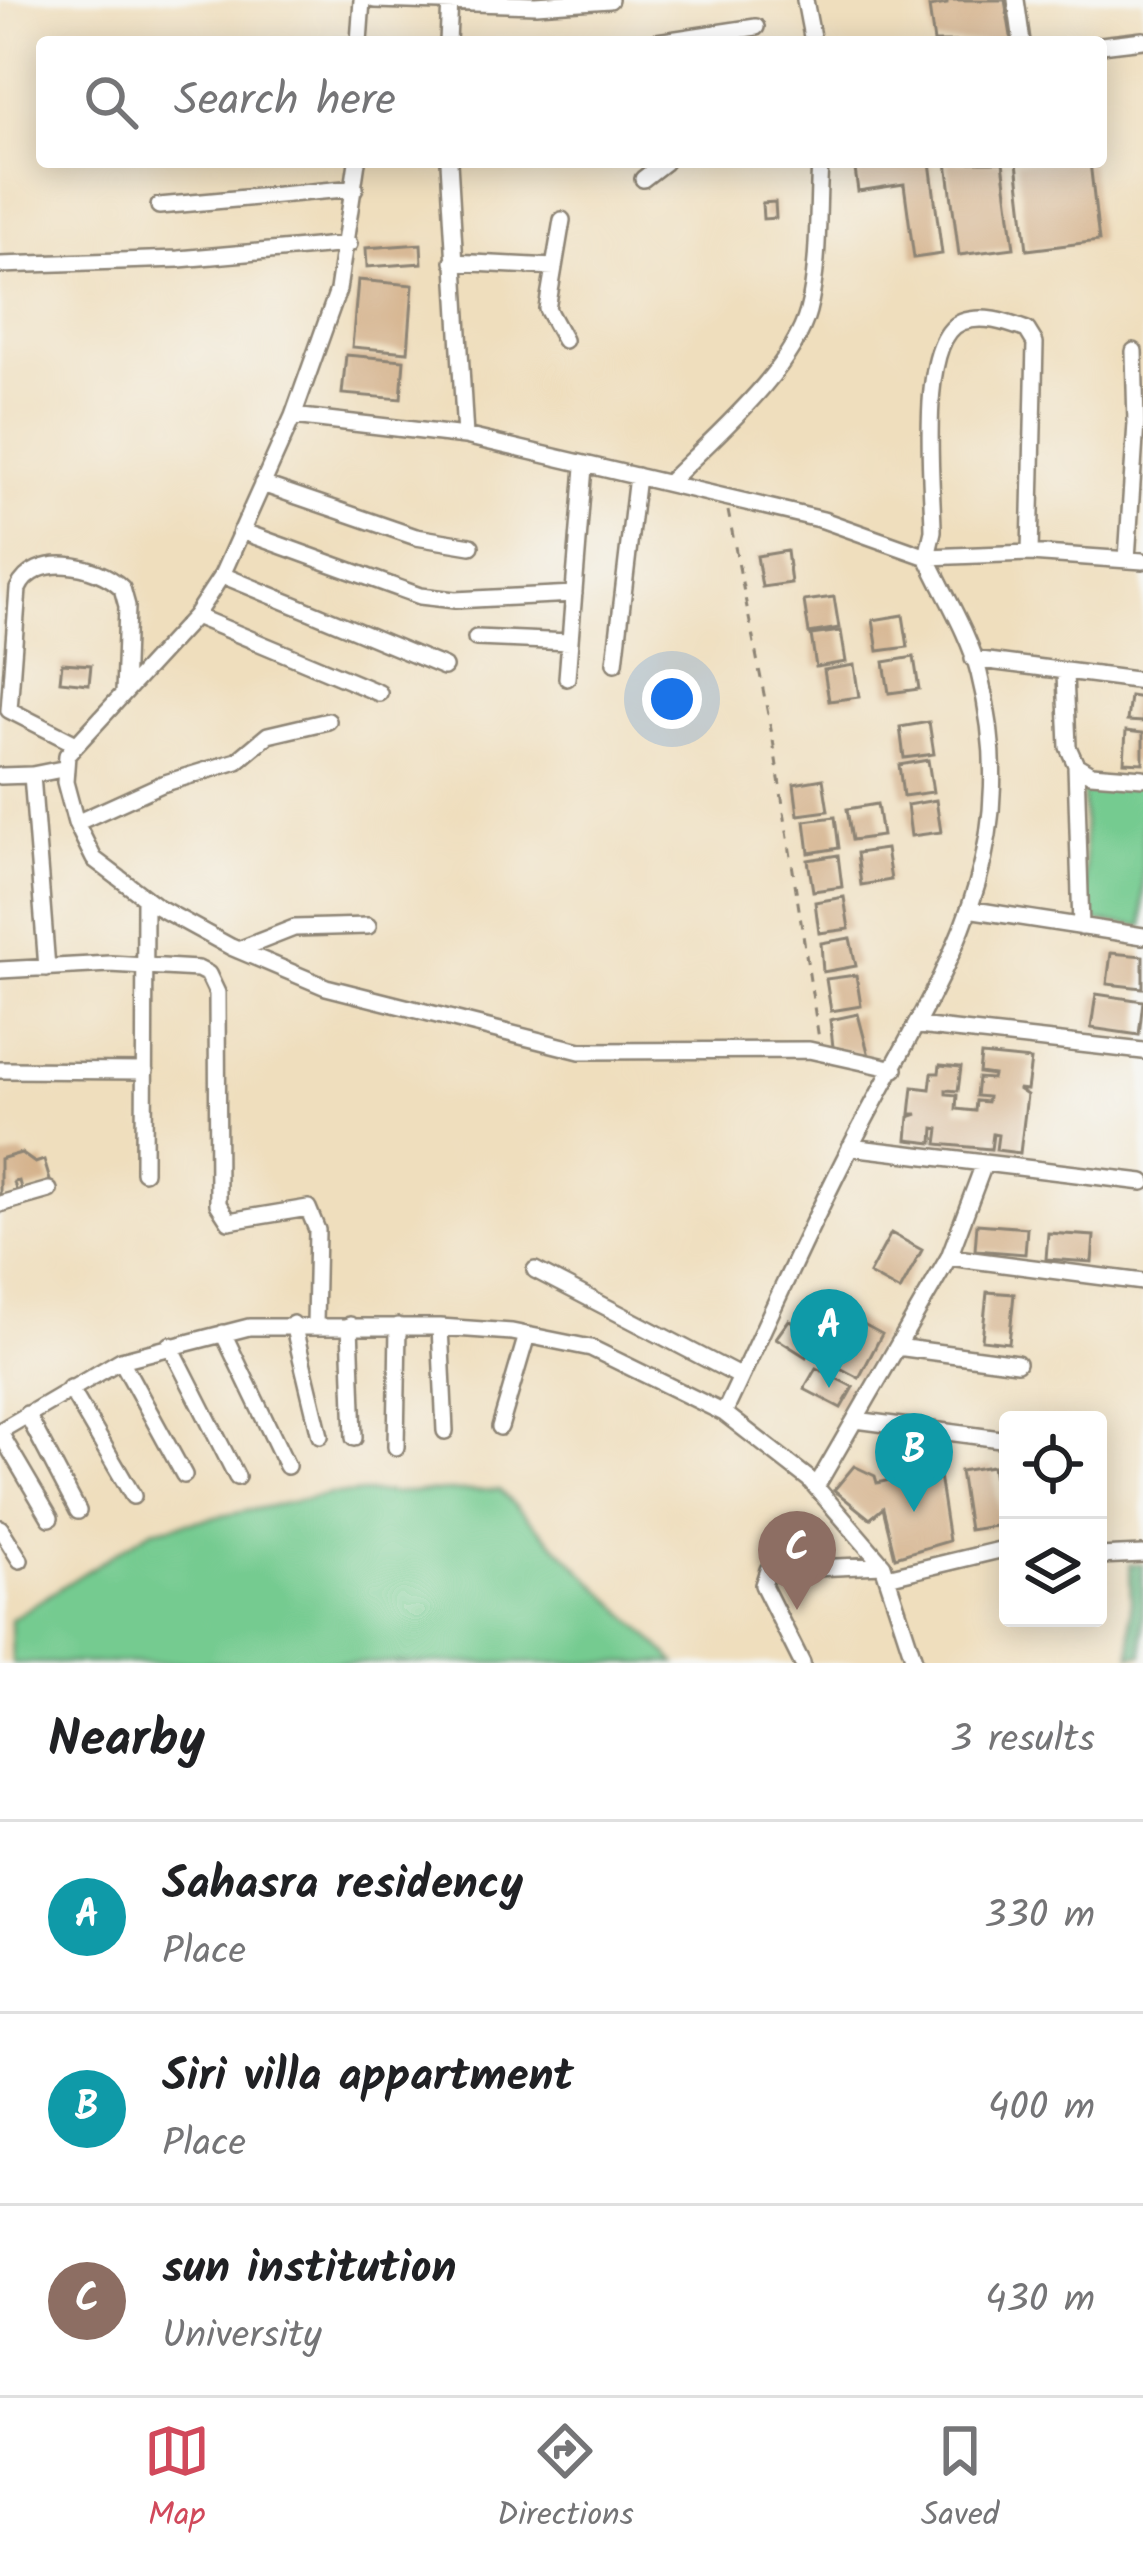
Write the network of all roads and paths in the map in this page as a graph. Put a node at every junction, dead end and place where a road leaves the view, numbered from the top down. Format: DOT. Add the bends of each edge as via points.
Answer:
graph roads {
  1 [pos="362,0"];
  2 [pos="375,0"];
  3 [pos="609,0"];
  4 [pos="805,0"];
  5 [pos="1016,0"];
  6 [pos="450,2"];
  7 [pos="756,27"];
  8 [pos="359,36"];
  9 [pos="448,36"];
  10 [pos="697,36"];
  11 [pos="812,36"];
  12 [pos="1021,36"];
  13 [pos="1143,40"];
  14 [pos="1107,44"];
  15 [pos="357,168"];
  16 [pos="448,168"];
  17 [pos="658,168"];
  18 [pos="820,168"];
  19 [pos="644,179"];
  20 [pos="355,188"];
  21 [pos="159,206"];
  22 [pos="562,220"];
  23 [pos="349,244"];
  24 [pos="453,262"];
  25 [pos="0,266"];
  26 [pos="554,267"];
  27 [pos="564,340"];
  28 [pos="1134,351"];
  29 [pos="293,416"];
  30 [pos="465,436"];
  31 [pos="584,467"];
  32 [pos="637,476"];
  33 [pos="668,483"];
  34 [pos="262,484"];
  35 [pos="726,497"];
  36 [pos="241,531"];
  37 [pos="471,546"];
  38 [pos="1030,553"];
  39 [pos="927,557"];
  40 [pos="1135,560"];
  41 [pos="222,575"];
  42 [pos="574,594"];
  43 [pos="195,616"];
  44 [pos="476,638"];
  45 [pos="570,642"];
  46 [pos="973,659"];
  47 [pos="616,664"];
  48 [pos="444,667"];
  49 [pos="5,668"];
  50 [pos="1065,674"];
  51 [pos="567,678"];
  52 [pos="1143,681"];
  53 [pos="124,693"];
  54 [pos="380,693"];
  55 [pos="328,721"];
  56 [pos="74,743"];
  57 [pos="1076,765"];
  58 [pos="62,769"];
  59 [pos="32,775"];
  60 [pos="0,776"];
  61 [pos="1143,778"];
  62 [pos="76,824"];
  63 [pos="145,898"];
  64 [pos="974,910"];
  65 [pos="368,926"];
  66 [pos="1081,927"];
  67 [pos="1143,936"];
  68 [pos="238,950"];
  69 [pos="145,965"];
  70 [pos="47,968"];
  71 [pos="0,970"];
  72 [pos="918,1025"];
  73 [pos="821,1051"];
  74 [pos="1143,1051"];
  75 [pos="0,1070"];
  76 [pos="896,1070"];
  77 [pos="145,1071"];
  78 [pos="850,1147"];
  79 [pos="984,1164"];
  80 [pos="144,1172"];
  81 [pos="1143,1182"];
  82 [pos="49,1190"];
  83 [pos="0,1204"];
  84 [pos="949,1257"];
  85 [pos="535,1270"];
  86 [pos="1143,1282"];
  87 [pos="293,1324"];
  88 [pos="315,1324"];
  89 [pos="350,1325"];
  90 [pos="398,1326"];
  91 [pos="440,1328"];
  92 [pos="223,1333"];
  93 [pos="527,1335"];
  94 [pos="170,1345"];
  95 [pos="898,1347"];
  96 [pos="121,1360"];
  97 [pos="1017,1364"];
  98 [pos="741,1377"];
  99 [pos="70,1388"];
  100 [pos="724,1413"];
  101 [pos="27,1414"];
  102 [pos="856,1420"];
  103 [pos="500,1427"];
  104 [pos="445,1431"];
  105 [pos="0,1432"];
  106 [pos="320,1436"];
  107 [pos="354,1438"];
  108 [pos="999,1439"];
  109 [pos="396,1447"];
  110 [pos="287,1466"];
  111 [pos="184,1475"];
  112 [pos="237,1477"];
  113 [pos="816,1487"];
  114 [pos="133,1496"];
  115 [pos="78,1511"];
  116 [pos="50,1518"];
  117 [pos="0,1528"];
  118 [pos="999,1550"];
  119 [pos="1143,1555"];
  120 [pos="1107,1556"];
  121 [pos="20,1560"];
  122 [pos="885,1571"];
  123 [pos="802,1663"];
  124 [pos="915,1663"];
  1 -- 8 [label="street"];
  2 -- 6 [label="street"];
  3 -- 6 [label="street"];
  4 -- 11 [label="street"];
  5 -- 12 [label="street"];
  6 -- 9 [label="street"];
  7 -- 10 [label="street"];
  13 -- 14 [label="street"];
  15 -- 20 [label="street"];
  16 -- 24 [label="street"];
  17 -- 19 [label="street"];
  18 -- 33 [label="street" via="804,323 749,401"];
  20 -- 21 [label="street"];
  20 -- 23 [label="street"];
  22 -- 26 [label="street"];
  23 -- 25 [label="street"];
  23 -- 29 [label="street"];
  24 -- 26 [label="street"];
  24 -- 30 [label="street"];
  26 -- 27 [label="street" via="548,309"];
  28 -- 40 [label="street"];
  29 -- 30 [label="street"];
  29 -- 34 [label="street"];
  30 -- 31 [label="street"];
  31 -- 32 [label="street"];
  31 -- 42 [label="street"];
  32 -- 33 [label="street"];
  32 -- 47 [label="street"];
  33 -- 35 [label="street"];
  34 -- 36 [label="street"];
  34 -- 37 [label="street" via="416,537"];
  35 -- 39 [label="street"];
  35 -- 73 [label="path"];
  36 -- 41 [label="street"];
  36 -- 42 [label="street" via="420,596"];
  38 -- 39 [label="street"];
  38 -- 39 [label="street" via="1035,344 1027,330 987,319 961,322 932,362"];
  38 -- 40 [label="street"];
  39 -- 46 [label="street"];
  41 -- 43 [label="street"];
  41 -- 48 [label="street"];
  42 -- 45 [label="street"];
  43 -- 53 [label="street"];
  43 -- 54 [label="street"];
  44 -- 45 [label="street"];
  45 -- 51 [label="street"];
  46 -- 50 [label="street"];
  46 -- 64 [label="street" via="991,793"];
  49 -- 53 [label="street" via="24,575 36,567 97,570 122,588 127,606"];
  49 -- 56 [label="street" via="15,718"];
  50 -- 52 [label="street"];
  50 -- 57 [label="street"];
  53 -- 56 [label="street"];
  55 -- 62 [label="street" via="268,735 237,761"];
  56 -- 58 [label="street"];
  57 -- 61 [label="street"];
  57 -- 66 [label="street"];
  58 -- 59 [label="street"];
  58 -- 62 [label="street"];
  59 -- 60 [label="street"];
  59 -- 70 [label="street"];
  62 -- 63 [label="street" via="94,859"];
  63 -- 68 [label="street"];
  63 -- 69 [label="street"];
  64 -- 66 [label="street"];
  64 -- 72 [label="street"];
  65 -- 68 [label="street" via="294,928"];
  66 -- 67 [label="street"];
  68 -- 73 [label="street" via="326,987 580,1051"];
  69 -- 70 [label="street"];
  69 -- 77 [label="street"];
  69 -- 88 [label="street" via="198,969 214,983 218,1204 229,1221 308,1208 317,1230"];
  70 -- 71 [label="street"];
  72 -- 74 [label="street"];
  72 -- 76 [label="street"];
  73 -- 76 [label="street"];
  75 -- 77 [label="street"];
  76 -- 78 [label="street"];
  77 -- 80 [label="street"];
  78 -- 79 [label="street"];
  78 -- 98 [label="street"];
  79 -- 81 [label="street"];
  79 -- 84 [label="street"];
  82 -- 83 [label="street"];
  84 -- 86 [label="street"];
  84 -- 95 [label="street"];
  85 -- 98 [label="street"];
  87 -- 88 [label="street"];
  87 -- 92 [label="street"];
  87 -- 106 [label="street"];
  88 -- 89 [label="street"];
  89 -- 90 [label="street"];
  89 -- 107 [label="street"];
  90 -- 91 [label="street"];
  90 -- 109 [label="street"];
  91 -- 93 [label="street"];
  91 -- 104 [label="street"];
  92 -- 94 [label="street"];
  92 -- 110 [label="street"];
  93 -- 100 [label="street" via="591,1348"];
  93 -- 103 [label="street"];
  94 -- 96 [label="street"];
  94 -- 112 [label="street"];
  95 -- 97 [label="street"];
  95 -- 102 [label="street"];
  96 -- 99 [label="street"];
  96 -- 111 [label="street"];
  98 -- 100 [label="street"];
  99 -- 101 [label="street"];
  99 -- 114 [label="street"];
  100 -- 113 [label="street"];
  101 -- 105 [label="street"];
  101 -- 115 [label="street"];
  102 -- 108 [label="street"];
  102 -- 113 [label="street"];
  105 -- 116 [label="street"];
  113 -- 122 [label="street"];
  117 -- 121 [label="street"];
  118 -- 122 [label="street"];
  119 -- 120 [label="street"];
  122 -- 123 [label="street" via="768,1570 764,1585"];
  122 -- 124 [label="street"];
}
